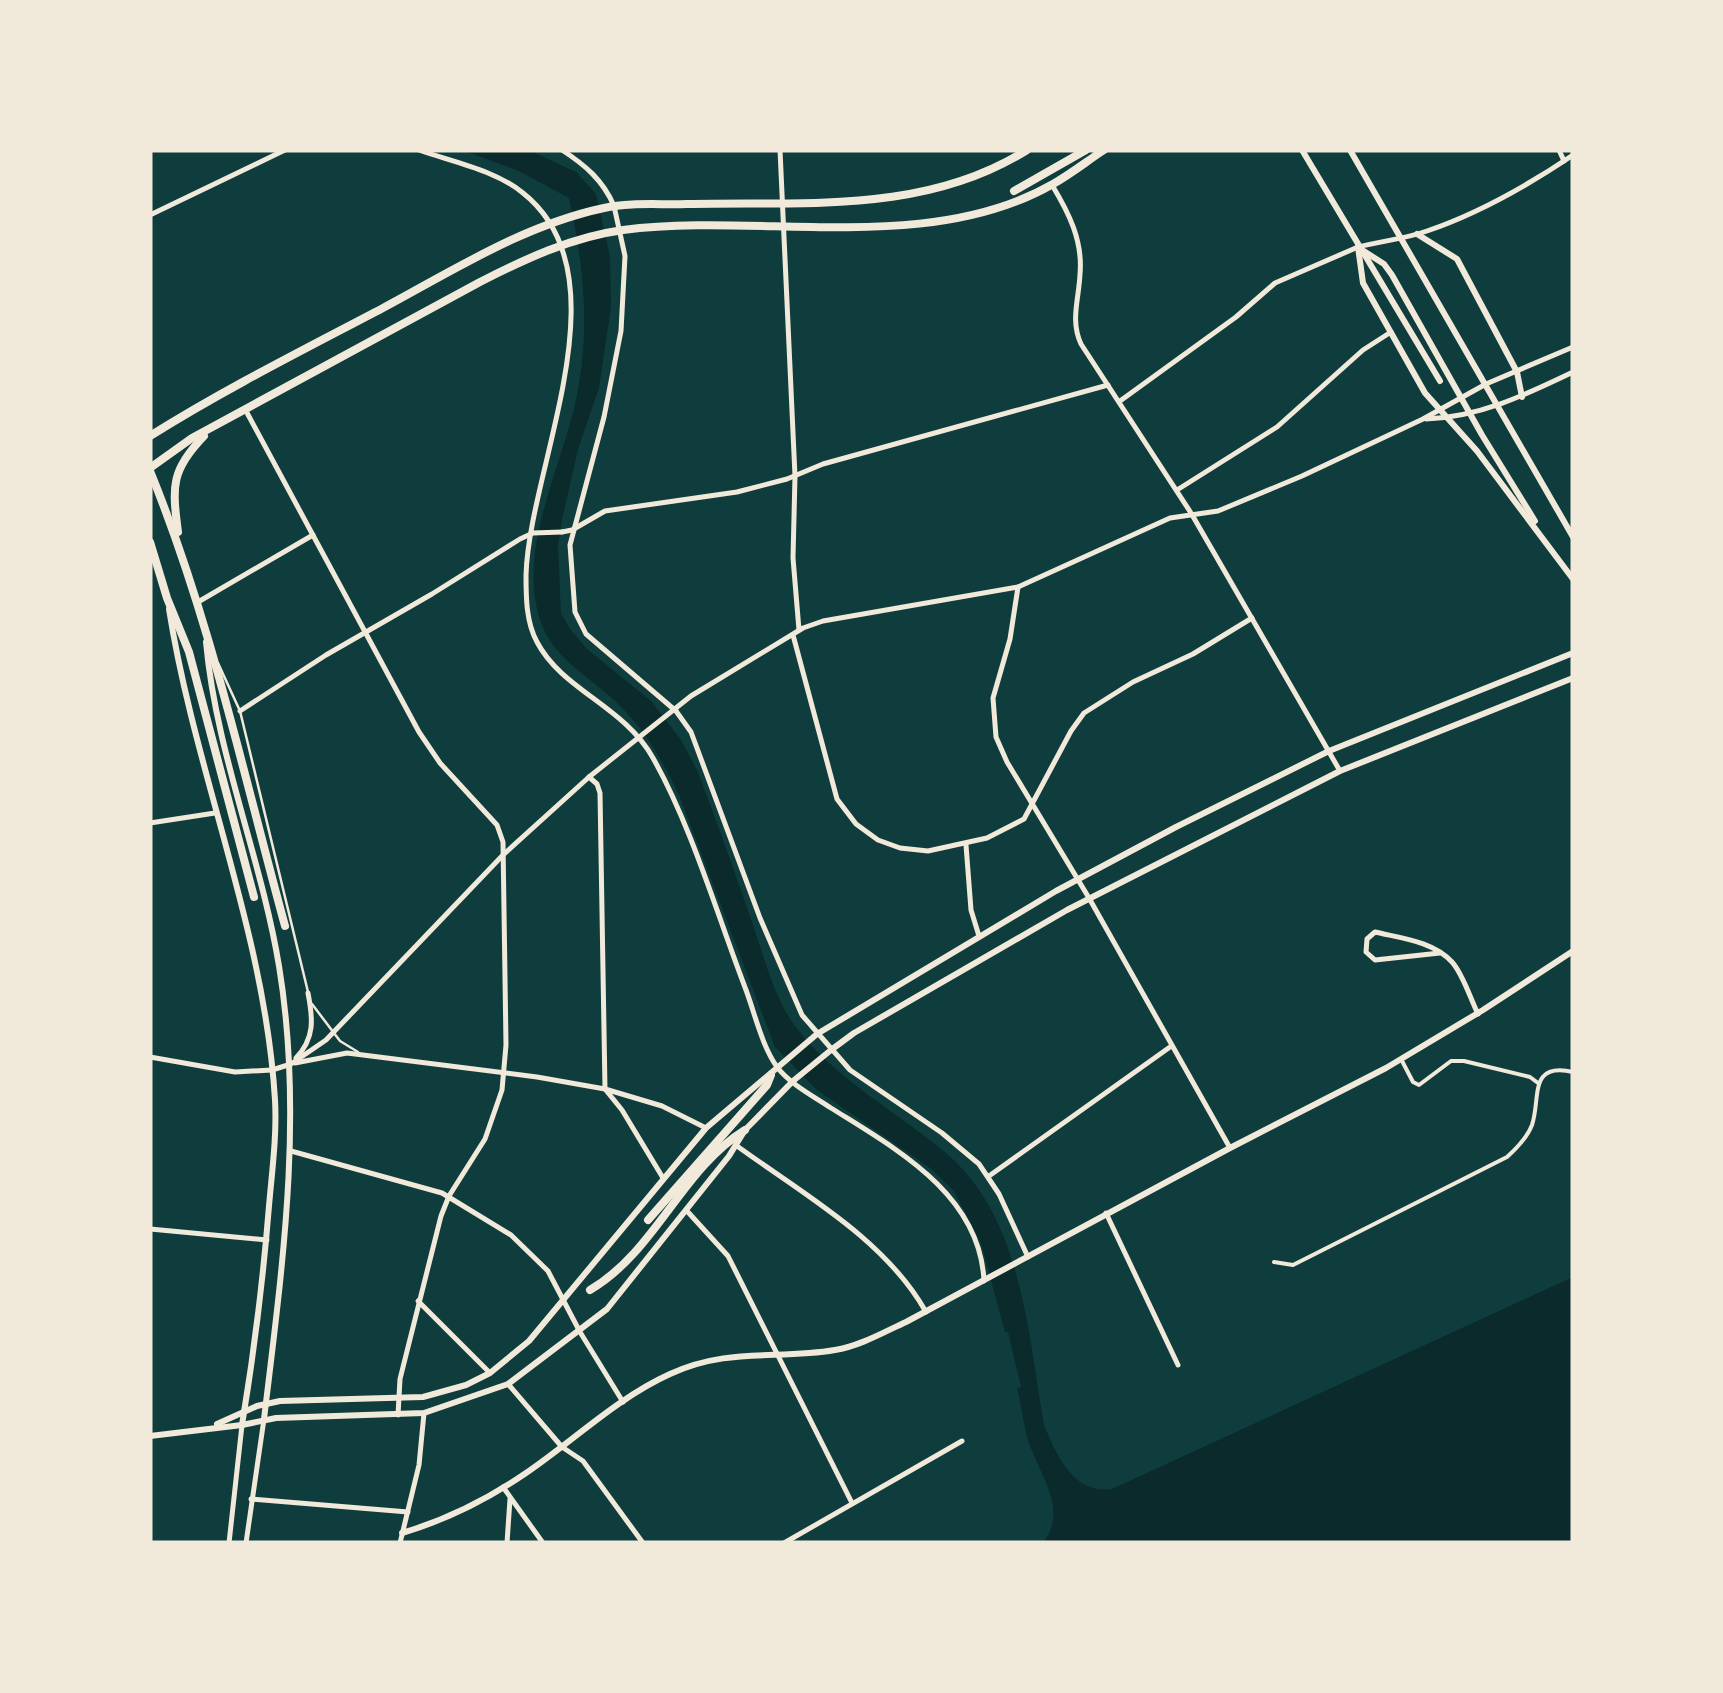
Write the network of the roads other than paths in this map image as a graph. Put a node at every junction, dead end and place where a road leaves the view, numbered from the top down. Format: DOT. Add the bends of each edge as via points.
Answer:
graph roads {
  1 [pos="286,150"];
  2 [pos="419,150"];
  3 [pos="562,150"];
  4 [pos="780,150"];
  5 [pos="1026,150"];
  6 [pos="1086,150"];
  7 [pos="1104,150"];
  8 [pos="1302,150"];
  9 [pos="1350,150"];
  10 [pos="1559,150"];
  11 [pos="1573,155"];
  12 [pos="1564,161"];
  13 [pos="1052,185"];
  14 [pos="1014,191"];
  15 [pos="782,203"];
  16 [pos="610,207"];
  17 [pos="150,214"];
  18 [pos="550,224"];
  19 [pos="783,226"];
  20 [pos="621,230"];
  21 [pos="1417,234"];
  22 [pos="1400,238"];
  23 [pos="560,246"];
  24 [pos="1358,248"];
  25 [pos="1391,332"];
  26 [pos="1573,347"];
  27 [pos="1518,372"];
  28 [pos="1573,372"];
  29 [pos="1440,382"];
  30 [pos="1486,384"];
  31 [pos="1108,385"];
  32 [pos="1461,396"];
  33 [pos="1522,397"];
  34 [pos="1120,401"];
  35 [pos="1497,407"];
  36 [pos="245,409"];
  37 [pos="1439,409"];
  38 [pos="1470,413"];
  39 [pos="1449,418"];
  40 [pos="1423,419"];
  41 [pos="215,426"];
  42 [pos="150,436"];
  43 [pos="150,469"];
  44 [pos="795,476"];
  45 [pos="1177,490"];
  46 [pos="1191,512"];
  47 [pos="572,530"];
  48 [pos="533,534"];
  49 [pos="314,535"];
  50 [pos="1573,537"];
  51 [pos="150,542"];
  52 [pos="1548,542"];
  53 [pos="180,546"];
  54 [pos="1573,579"];
  55 [pos="1018,588"];
  56 [pos="167,598"];
  57 [pos="198,602"];
  58 [pos="1252,618"];
  59 [pos="796,632"];
  60 [pos="367,633"];
  61 [pos="206,639"];
  62 [pos="1573,653"];
  63 [pos="1573,678"];
  64 [pos="240,710"];
  65 [pos="676,711"];
  66 [pos="641,736"];
  67 [pos="1328,752"];
  68 [pos="1340,771"];
  69 [pos="589,777"];
  70 [pos="1034,805"];
  71 [pos="215,813"];
  72 [pos="150,823"];
  73 [pos="966,845"];
  74 [pos="503,856"];
  75 [pos="1078,878"];
  76 [pos="254,897"];
  77 [pos="1089,898"];
  78 [pos="285,926"];
  79 [pos="979,936"];
  80 [pos="1573,951"];
  81 [pos="1440,953"];
  82 [pos="308,993"];
  83 [pos="1478,1014"];
  84 [pos="333,1033"];
  85 [pos="814,1036"];
  86 [pos="1170,1046"];
  87 [pos="829,1052"];
  88 [pos="150,1056"];
  89 [pos="363,1056"];
  90 [pos="1401,1059"];
  91 [pos="291,1064"];
  92 [pos="272,1070"];
  93 [pos="774,1071"];
  94 [pos="1572,1071"];
  95 [pos="504,1072"];
  96 [pos="792,1081"];
  97 [pos="1538,1083"];
  98 [pos="605,1089"];
  99 [pos="706,1128"];
  100 [pos="745,1130"];
  101 [pos="737,1146"];
  102 [pos="1230,1148"];
  103 [pos="291,1151"];
  104 [pos="989,1176"];
  105 [pos="663,1178"];
  106 [pos="449,1196"];
  107 [pos="687,1211"];
  108 [pos="1106,1213"];
  109 [pos="648,1220"];
  110 [pos="150,1228"];
  111 [pos="266,1240"];
  112 [pos="1028,1257"];
  113 [pos="1274,1262"];
  114 [pos="988,1279"];
  115 [pos="590,1290"];
  116 [pos="564,1299"];
  117 [pos="418,1300"];
  118 [pos="926,1312"];
  119 [pos="580,1332"];
  120 [pos="776,1353"];
  121 [pos="1178,1364"];
  122 [pos="490,1373"];
  123 [pos="508,1384"];
  124 [pos="423,1397"];
  125 [pos="397,1400"];
  126 [pos="623,1402"];
  127 [pos="265,1405"];
  128 [pos="244,1412"];
  129 [pos="424,1413"];
  130 [pos="398,1414"];
  131 [pos="264,1419"];
  132 [pos="242,1426"];
  133 [pos="204,1428"];
  134 [pos="150,1436"];
  135 [pos="962,1442"];
  136 [pos="562,1446"];
  137 [pos="504,1488"];
  138 [pos="251,1499"];
  139 [pos="852,1503"];
  140 [pos="408,1512"];
  141 [pos="402,1533"];
  142 [pos="229,1543"];
  143 [pos="246,1543"];
  144 [pos="400,1543"];
  145 [pos="507,1543"];
  146 [pos="543,1543"];
  147 [pos="643,1543"];
  148 [pos="784,1543"];
  1 -- 17 [label="street"];
  2 -- 18 [label="street" via="513,186"];
  3 -- 16 [label="street" via="607,190"];
  4 -- 15 [label="street"];
  5 -- 15 [label="main road" via="960,181 906,196"];
  6 -- 14 [label="main road"];
  7 -- 13 [label="main road"];
  8 -- 24 [label="main road"];
  9 -- 22 [label="main road"];
  10 -- 12 [label="street"];
  11 -- 12 [label="street"];
  12 -- 21 [label="street" via="1505,198"];
  13 -- 19 [label="main road" via="954,218"];
  13 -- 31 [label="street" via="1079,240 1076,331"];
  15 -- 16 [label="main road"];
  15 -- 19 [label="street"];
  16 -- 18 [label="main road"];
  16 -- 20 [label="street"];
  18 -- 23 [label="street"];
  18 -- 42 [label="main road"];
  19 -- 20 [label="main road"];
  19 -- 44 [label="street"];
  20 -- 23 [label="main road"];
  20 -- 47 [label="street" via="620,342"];
  21 -- 22 [label="street"];
  21 -- 27 [label="main road" via="1457,259"];
  22 -- 24 [label="street"];
  22 -- 30 [label="main road"];
  23 -- 36 [label="main road"];
  23 -- 48 [label="street" via="570,278 571,337"];
  24 -- 25 [label="main road" via="1364,283"];
  24 -- 29 [label="main road"];
  24 -- 32 [label="main road" via="1392,275"];
  24 -- 34 [label="street" via="1275,283"];
  25 -- 37 [label="main road"];
  25 -- 45 [label="street" via="1276,427"];
  26 -- 27 [label="street"];
  27 -- 30 [label="street"];
  27 -- 33 [label="main road"];
  28 -- 33 [label="street"];
  30 -- 32 [label="street"];
  30 -- 35 [label="main road"];
  31 -- 34 [label="street"];
  31 -- 44 [label="street"];
  32 -- 37 [label="street"];
  32 -- 38 [label="main road"];
  33 -- 35 [label="street"];
  34 -- 45 [label="street"];
  35 -- 38 [label="street"];
  35 -- 50 [label="main road"];
  36 -- 41 [label="main road"];
  36 -- 49 [label="street"];
  37 -- 39 [label="main road"];
  37 -- 40 [label="street"];
  38 -- 39 [label="street"];
  38 -- 52 [label="main road"];
  39 -- 40 [label="street"];
  39 -- 52 [label="main road"];
  40 -- 46 [label="street" via="1227,508"];
  41 -- 43 [label="main road"];
  41 -- 53 [label="main road" via="176,475"];
  43 -- 53 [label="main road"];
  44 -- 47 [label="street" via="737,492 605,511"];
  44 -- 59 [label="street"];
  45 -- 46 [label="street"];
  46 -- 55 [label="street"];
  46 -- 58 [label="street"];
  47 -- 48 [label="street"];
  47 -- 65 [label="street" via="573,598 581,627"];
  48 -- 60 [label="street"];
  48 -- 66 [label="street" via="526,598 535,639 554,666"];
  49 -- 57 [label="street"];
  49 -- 60 [label="street"];
  51 -- 56 [label="main road"];
  52 -- 54 [label="main road"];
  53 -- 57 [label="main road"];
  55 -- 59 [label="street" via="823,621"];
  55 -- 70 [label="street" via="992,720 1002,752"];
  56 -- 71 [label="main road"];
  56 -- 76 [label="main road" via="189,652"];
  57 -- 61 [label="main road"];
  58 -- 67 [label="street"];
  58 -- 70 [label="street" via="1084,714"];
  59 -- 65 [label="street"];
  59 -- 73 [label="street" via="832,784 847,814 868,834 900,848 928,852"];
  60 -- 64 [label="street"];
  60 -- 74 [label="street" via="430,749 497,825"];
  61 -- 64 [label="lane"];
  61 -- 78 [label="main road"];
  61 -- 91 [label="main road" via="211,696 278,962"];
  62 -- 67 [label="main road"];
  63 -- 68 [label="main road"];
  64 -- 82 [label="lane"];
  65 -- 66 [label="street"];
  65 -- 85 [label="street" via="692,732 774,954"];
  66 -- 69 [label="street"];
  66 -- 93 [label="street" via="670,794"];
  67 -- 68 [label="street"];
  67 -- 75 [label="main road"];
  68 -- 77 [label="main road"];
  69 -- 74 [label="street"];
  69 -- 98 [label="street" via="600,793"];
  70 -- 73 [label="street" via="1013,827"];
  70 -- 75 [label="street"];
  71 -- 72 [label="street"];
  71 -- 92 [label="main road" via="260,988"];
  73 -- 79 [label="street"];
  74 -- 84 [label="street"];
  74 -- 95 [label="street"];
  75 -- 77 [label="street"];
  75 -- 79 [label="main road"];
  77 -- 86 [label="street"];
  77 -- 87 [label="main road"];
  79 -- 85 [label="main road"];
  80 -- 83 [label="main road"];
  81 -- 81 [label="street" via="1375,932 1367,940 1366,952 1375,960"];
  81 -- 83 [label="street" via="1453,962"];
  82 -- 84 [label="lane"];
  82 -- 91 [label="street" via="310,1040"];
  83 -- 90 [label="main road"];
  84 -- 89 [label="lane"];
  84 -- 91 [label="street"];
  85 -- 87 [label="street"];
  85 -- 93 [label="main road"];
  86 -- 102 [label="street"];
  86 -- 104 [label="street"];
  87 -- 96 [label="main road"];
  87 -- 104 [label="street" via="950,1139"];
  88 -- 92 [label="street" via="235,1072"];
  89 -- 91 [label="street"];
  89 -- 95 [label="street"];
  90 -- 97 [label="street" via="1419,1086 1452,1061"];
  90 -- 102 [label="main road"];
  91 -- 92 [label="street"];
  91 -- 103 [label="main road"];
  92 -- 111 [label="main road"];
  93 -- 96 [label="street"];
  93 -- 99 [label="main road"];
  93 -- 109 [label="main road" via="768,1086"];
  94 -- 97 [label="street" via="1550,1072"];
  95 -- 98 [label="street"];
  95 -- 106 [label="street" via="492,1124"];
  96 -- 100 [label="main road"];
  96 -- 114 [label="street" via="938,1184 969,1225"];
  97 -- 113 [label="street" via="1532,1123 1507,1157 1293,1265"];
  98 -- 99 [label="street"];
  98 -- 105 [label="street"];
  99 -- 105 [label="main road"];
  100 -- 101 [label="main road"];
  100 -- 115 [label="main road" via="702,1170 636,1254"];
  101 -- 107 [label="main road"];
  101 -- 118 [label="street" via="867,1242 906,1280"];
  102 -- 108 [label="main road"];
  103 -- 106 [label="street"];
  103 -- 127 [label="main road"];
  104 -- 112 [label="street"];
  105 -- 116 [label="main road"];
  106 -- 116 [label="street" via="526,1246"];
  106 -- 117 [label="street"];
  107 -- 119 [label="main road"];
  107 -- 120 [label="street" via="728,1256"];
  108 -- 112 [label="main road"];
  108 -- 121 [label="street"];
  110 -- 111 [label="street"];
  111 -- 128 [label="main road"];
  112 -- 114 [label="main road"];
  114 -- 118 [label="main road"];
  116 -- 119 [label="street"];
  116 -- 122 [label="main road" via="530,1341"];
  117 -- 122 [label="street"];
  117 -- 125 [label="street"];
  118 -- 120 [label="main road" via="853,1346"];
  119 -- 123 [label="main road"];
  119 -- 126 [label="street"];
  120 -- 126 [label="main road" via="706,1360"];
  120 -- 139 [label="street"];
  122 -- 124 [label="main road"];
  123 -- 129 [label="main road"];
  123 -- 136 [label="street"];
  124 -- 125 [label="main road"];
  124 -- 129 [label="main road"];
  125 -- 127 [label="main road"];
  125 -- 130 [label="street"];
  126 -- 136 [label="main road"];
  127 -- 128 [label="main road"];
  127 -- 131 [label="main road"];
  128 -- 132 [label="main road"];
  128 -- 133 [label="main road"];
  129 -- 130 [label="main road"];
  129 -- 140 [label="street"];
  130 -- 131 [label="main road"];
  131 -- 132 [label="main road"];
  131 -- 138 [label="street"];
  132 -- 133 [label="main road"];
  132 -- 142 [label="street"];
  133 -- 134 [label="main road"];
  135 -- 139 [label="street"];
  136 -- 137 [label="main road"];
  136 -- 147 [label="street" via="583,1461"];
  137 -- 141 [label="main road" via="436,1524"];
  137 -- 145 [label="street" via="511,1505"];
  137 -- 146 [label="street"];
  138 -- 140 [label="street"];
  138 -- 143 [label="street"];
  139 -- 148 [label="street"];
  140 -- 141 [label="street"];
  141 -- 144 [label="street"];
}
